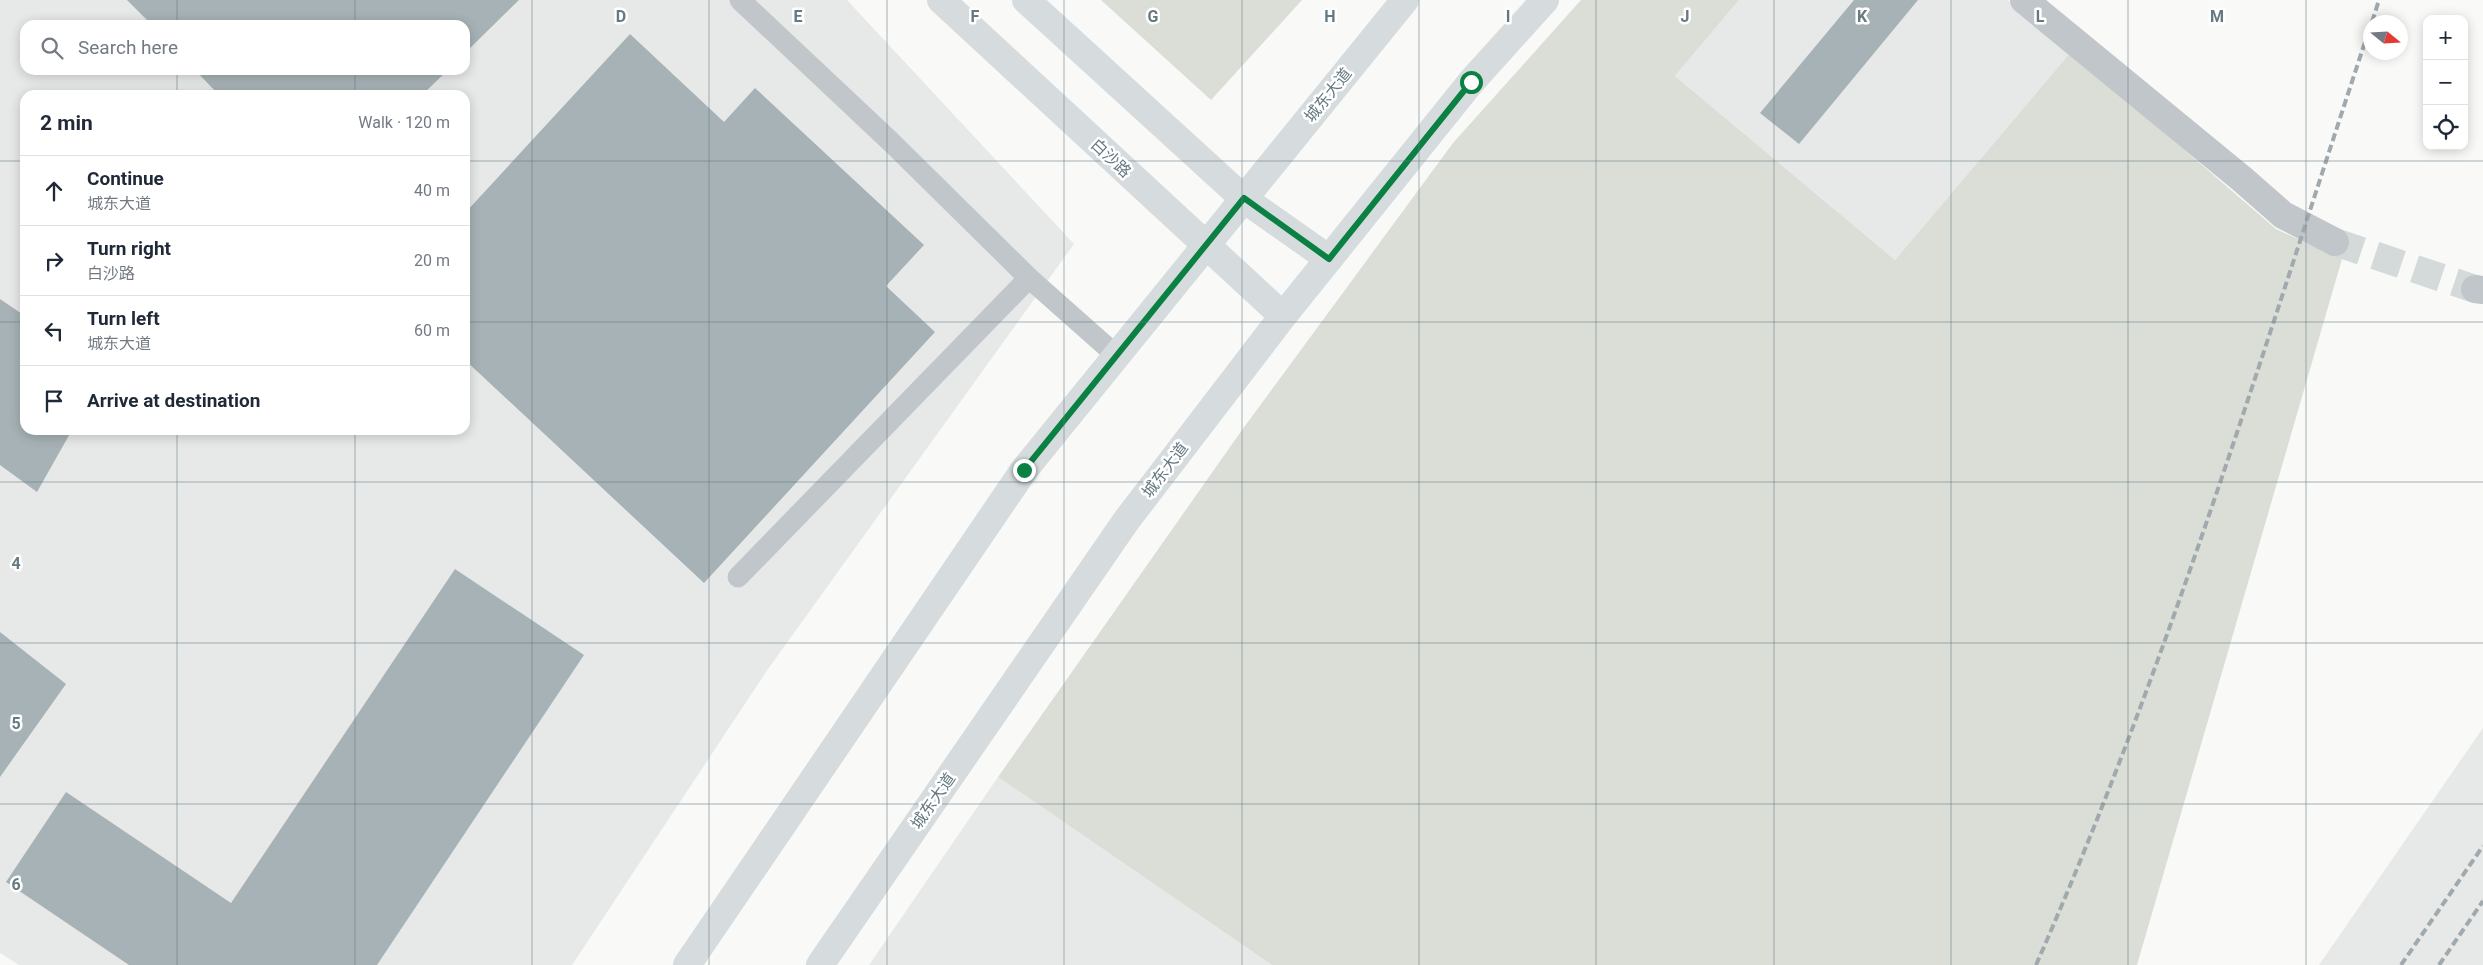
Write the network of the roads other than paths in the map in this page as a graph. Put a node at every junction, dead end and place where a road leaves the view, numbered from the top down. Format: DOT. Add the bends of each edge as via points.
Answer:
graph roads {
  1 [pos="740,0"];
  2 [pos="941,0"];
  3 [pos="1026,0"];
  4 [pos="1405,0"];
  5 [pos="1545,0"];
  6 [pos="2024,0"];
  7 [pos="1244,198"];
  8 [pos="2335,242"];
  9 [pos="1205,245"];
  10 [pos="1329,259"];
  11 [pos="1030,278"];
  12 [pos="1283,316"];
  13 [pos="1117,356"];
  14 [pos="738,577"];
  15 [pos="687,965"];
  16 [pos="820,965"];
  1 -- 11 [label="lane"];
  2 -- 9 [label="main road, 白沙路"];
  3 -- 7 [label="main road"];
  4 -- 7 [label="main road, 城东大道"];
  5 -- 10 [label="main road, 城东大道" via="1471,82"];
  6 -- 8 [label="street" via="2283,215"];
  7 -- 9 [label="main road, 城东大道"];
  7 -- 10 [label="main road"];
  9 -- 12 [label="main road, 白沙路"];
  9 -- 13 [label="main road, 城东大道"];
  10 -- 12 [label="main road, 城东大道"];
  11 -- 13 [label="lane"];
  11 -- 14 [label="lane"];
  12 -- 16 [label="main road, 城东大道" via="1126,521"];
  13 -- 15 [label="main road, 城东大道" via="1024,470"];
}
